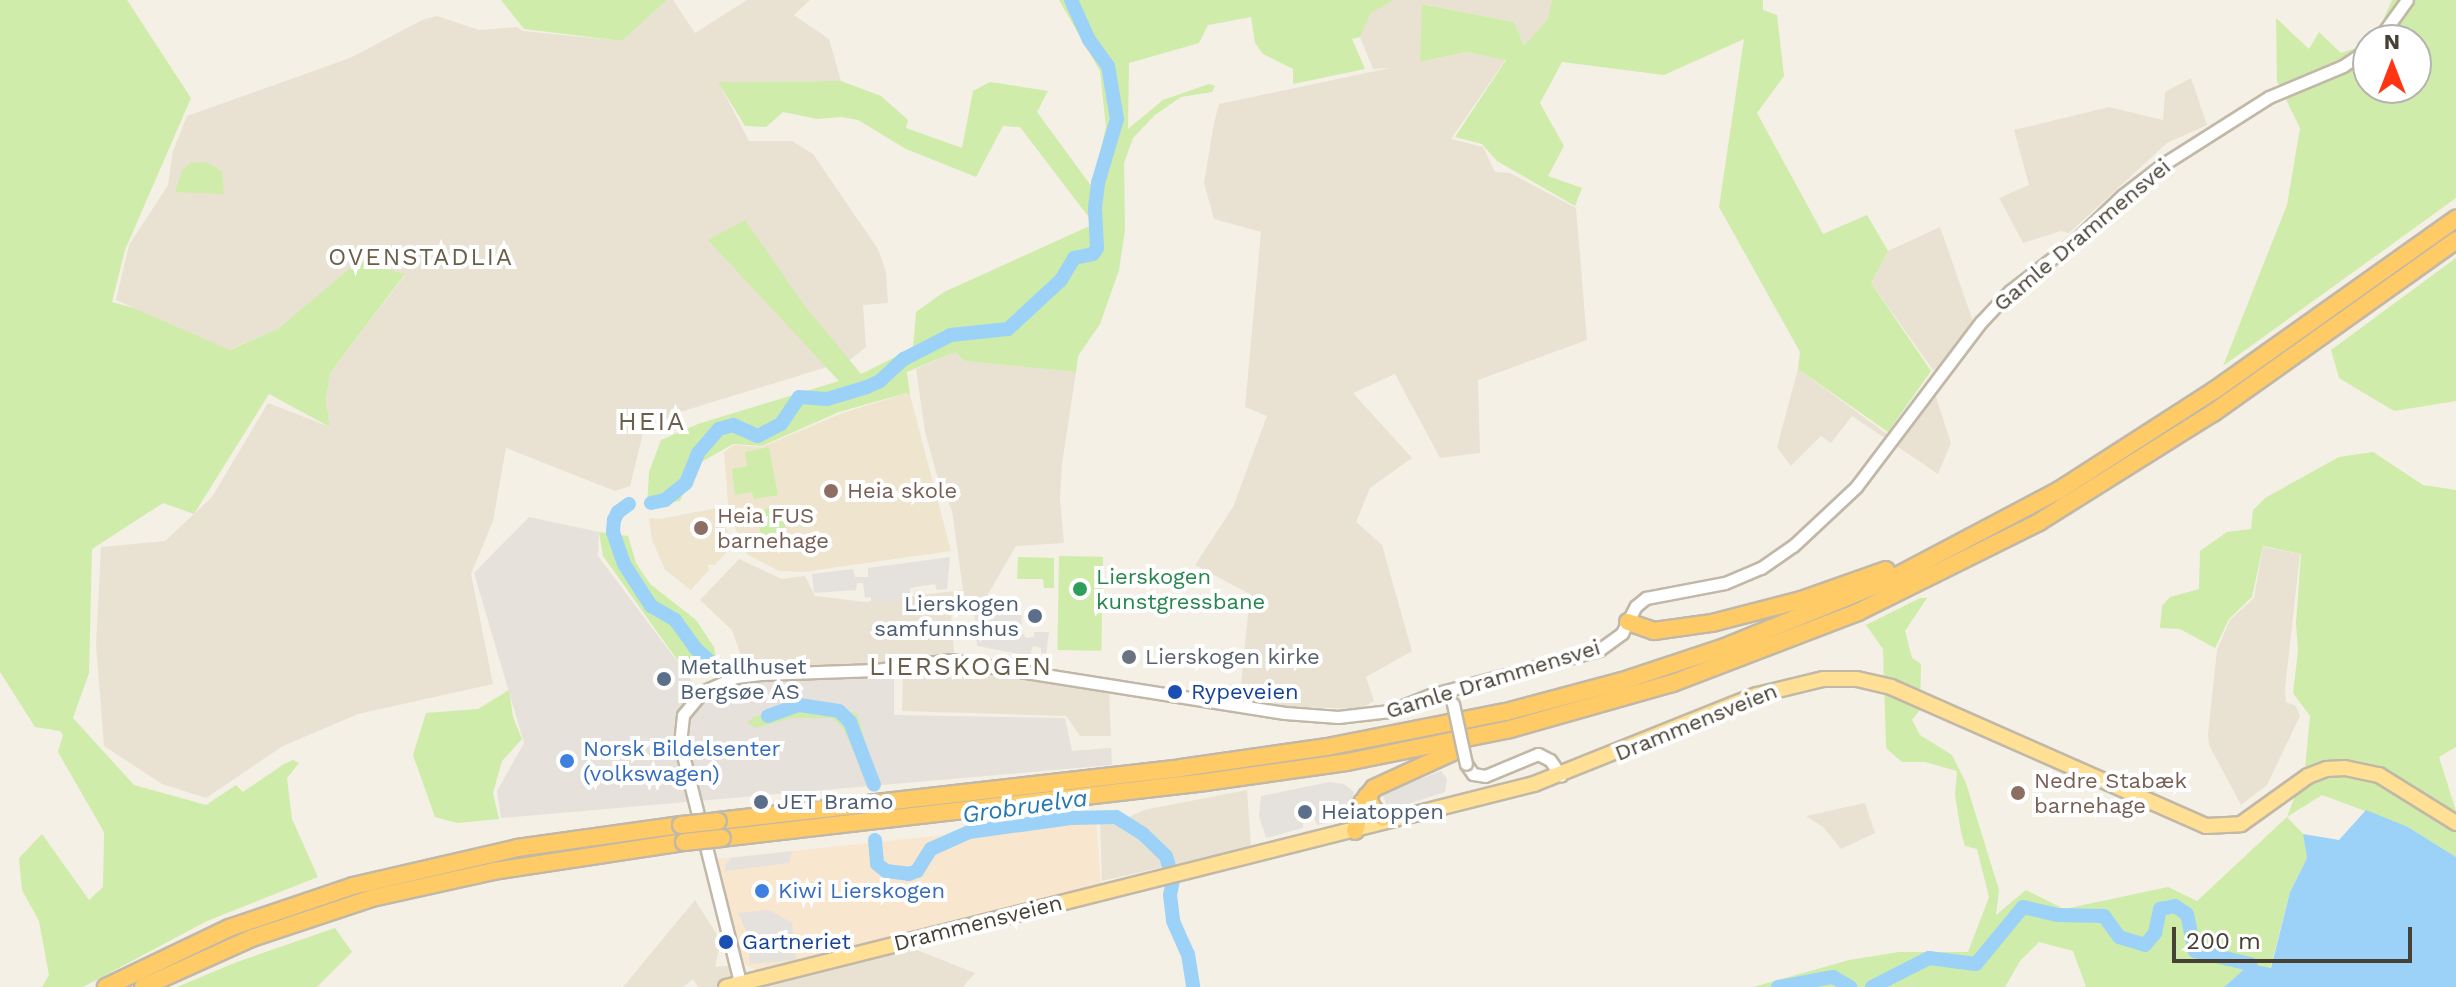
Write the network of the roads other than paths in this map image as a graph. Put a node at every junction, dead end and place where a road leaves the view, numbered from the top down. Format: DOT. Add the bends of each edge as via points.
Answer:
graph roads {
  1 [pos="2407,0"];
  2 [pos="2390,24"];
  3 [pos="2352,60"];
  4 [pos="2456,219"];
  5 [pos="2456,240"];
  6 [pos="1945,553"];
  7 [pos="1628,622"];
  8 [pos="1450,690"];
  9 [pos="1510,729"];
  10 [pos="1561,776"];
  11 [pos="1367,796"];
  12 [pos="1456,804"];
  13 [pos="1383,818"];
  14 [pos="2456,823"];
  15 [pos="1357,827"];
  16 [pos="720,829"];
  17 [pos="682,834"];
  18 [pos="733,985"];
  19 [pos="106,987"];
  20 [pos="143,987"];
  1 -- 2 [label="street"];
  3 -- 7 [label="street, Gamle Drammensvei" via="2262,101 2155,170 2010,291 1856,487 1793,546 1761,568 1725,583 1646,598"];
  4 -- 6 [label="highway" via="2144,438"];
  5 -- 9 [label="highway" via="2150,455 1978,555 1766,650 1641,693"];
  6 -- 7 [label="highway" via="1712,623 1654,631"];
  6 -- 16 [label="highway" via="1816,612 1694,657 1563,698 1433,728 1181,768"];
  7 -- 8 [label="street, Gamle Drammensvei" via="1599,650"];
  8 -- 10 [label="street, bridge" via="1466,764 1473,774 1485,776 1538,754"];
  8 -- 18 [label="street, Gamle Drammensvei" via="1372,715 1312,717 950,660 876,670 761,674 706,689 683,715 680,744"];
  9 -- 11 [label="highway" via="1404,772"];
  9 -- 16 [label="highway" via="1267,774"];
  10 -- 12 [label="main road, Drammensveien"];
  10 -- 14 [label="main road, Drammensveien" via="1757,695 1815,680 1857,679 1911,695 2206,826 2241,824 2308,776 2345,768 2379,775"];
  11 -- 13 [label="highway"];
  11 -- 15 [label="highway"];
  12 -- 13 [label="main road, Drammensveien"];
  12 -- 15 [label="main road, Drammensveien"];
  13 -- 15 [label="main road, Drammensveien"];
  15 -- 18 [label="main road, Drammensveien"];
  16 -- 17 [label="highway, bridge"];
  17 -- 19 [label="highway" via="517,848 353,886 229,928"];
  17 -- 20 [label="highway" via="372,898 252,938"];
}
